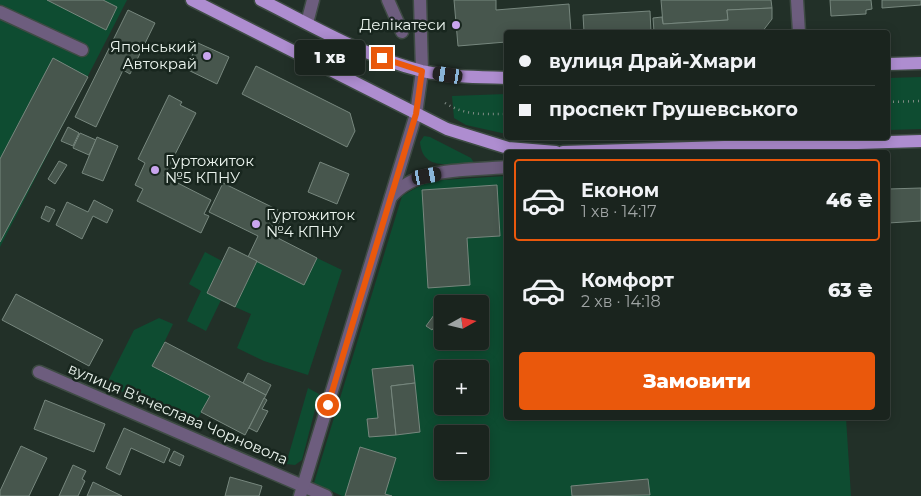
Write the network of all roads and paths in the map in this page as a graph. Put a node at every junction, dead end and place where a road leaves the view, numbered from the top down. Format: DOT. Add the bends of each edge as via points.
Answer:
graph roads {
  1 [pos="192,0"];
  2 [pos="261,0"];
  3 [pos="313,0"];
  4 [pos="388,0"];
  5 [pos="420,0"];
  6 [pos="797,0"];
  7 [pos="0,12"];
  8 [pos="307,23"];
  9 [pos="799,30"];
  10 [pos="402,32"];
  11 [pos="82,50"];
  12 [pos="921,63"];
  13 [pos="890,64"];
  14 [pos="422,71"];
  15 [pos="504,78"];
  16 [pos="921,101"];
  17 [pos="890,102"];
  18 [pos="445,103"];
  19 [pos="416,114"];
  20 [pos="504,114"];
  21 [pos="921,140"];
  22 [pos="532,150"];
  23 [pos="632,150"];
  24 [pos="504,167"];
  25 [pos="390,199"];
  26 [pos="39,372"];
  27 [pos="301,491"];
  28 [pos="326,496"];
  1 -- 19 [label="main road"];
  2 -- 8 [label="main road"];
  3 -- 8 [label="street"];
  4 -- 10 [label="street"];
  5 -- 14 [label="street"];
  6 -- 9 [label="street"];
  7 -- 11 [label="street"];
  8 -- 14 [label="main road" via="369,53"];
  12 -- 13 [label="main road"];
  14 -- 15 [label="main road"];
  14 -- 19 [label="street"];
  16 -- 17 [label="path"];
  18 -- 20 [label="path" via="458,112"];
  19 -- 22 [label="main road" via="481,140 508,148"];
  19 -- 25 [label="street"];
  21 -- 23 [label="main road"];
  24 -- 25 [label="street" via="427,175 402,187"];
  25 -- 27 [label="street"];
  26 -- 27 [label="street, вулиця В'ячеслава Чорновола"];
  27 -- 28 [label="street, вулиця В'ячеслава Чорновола"];
}
